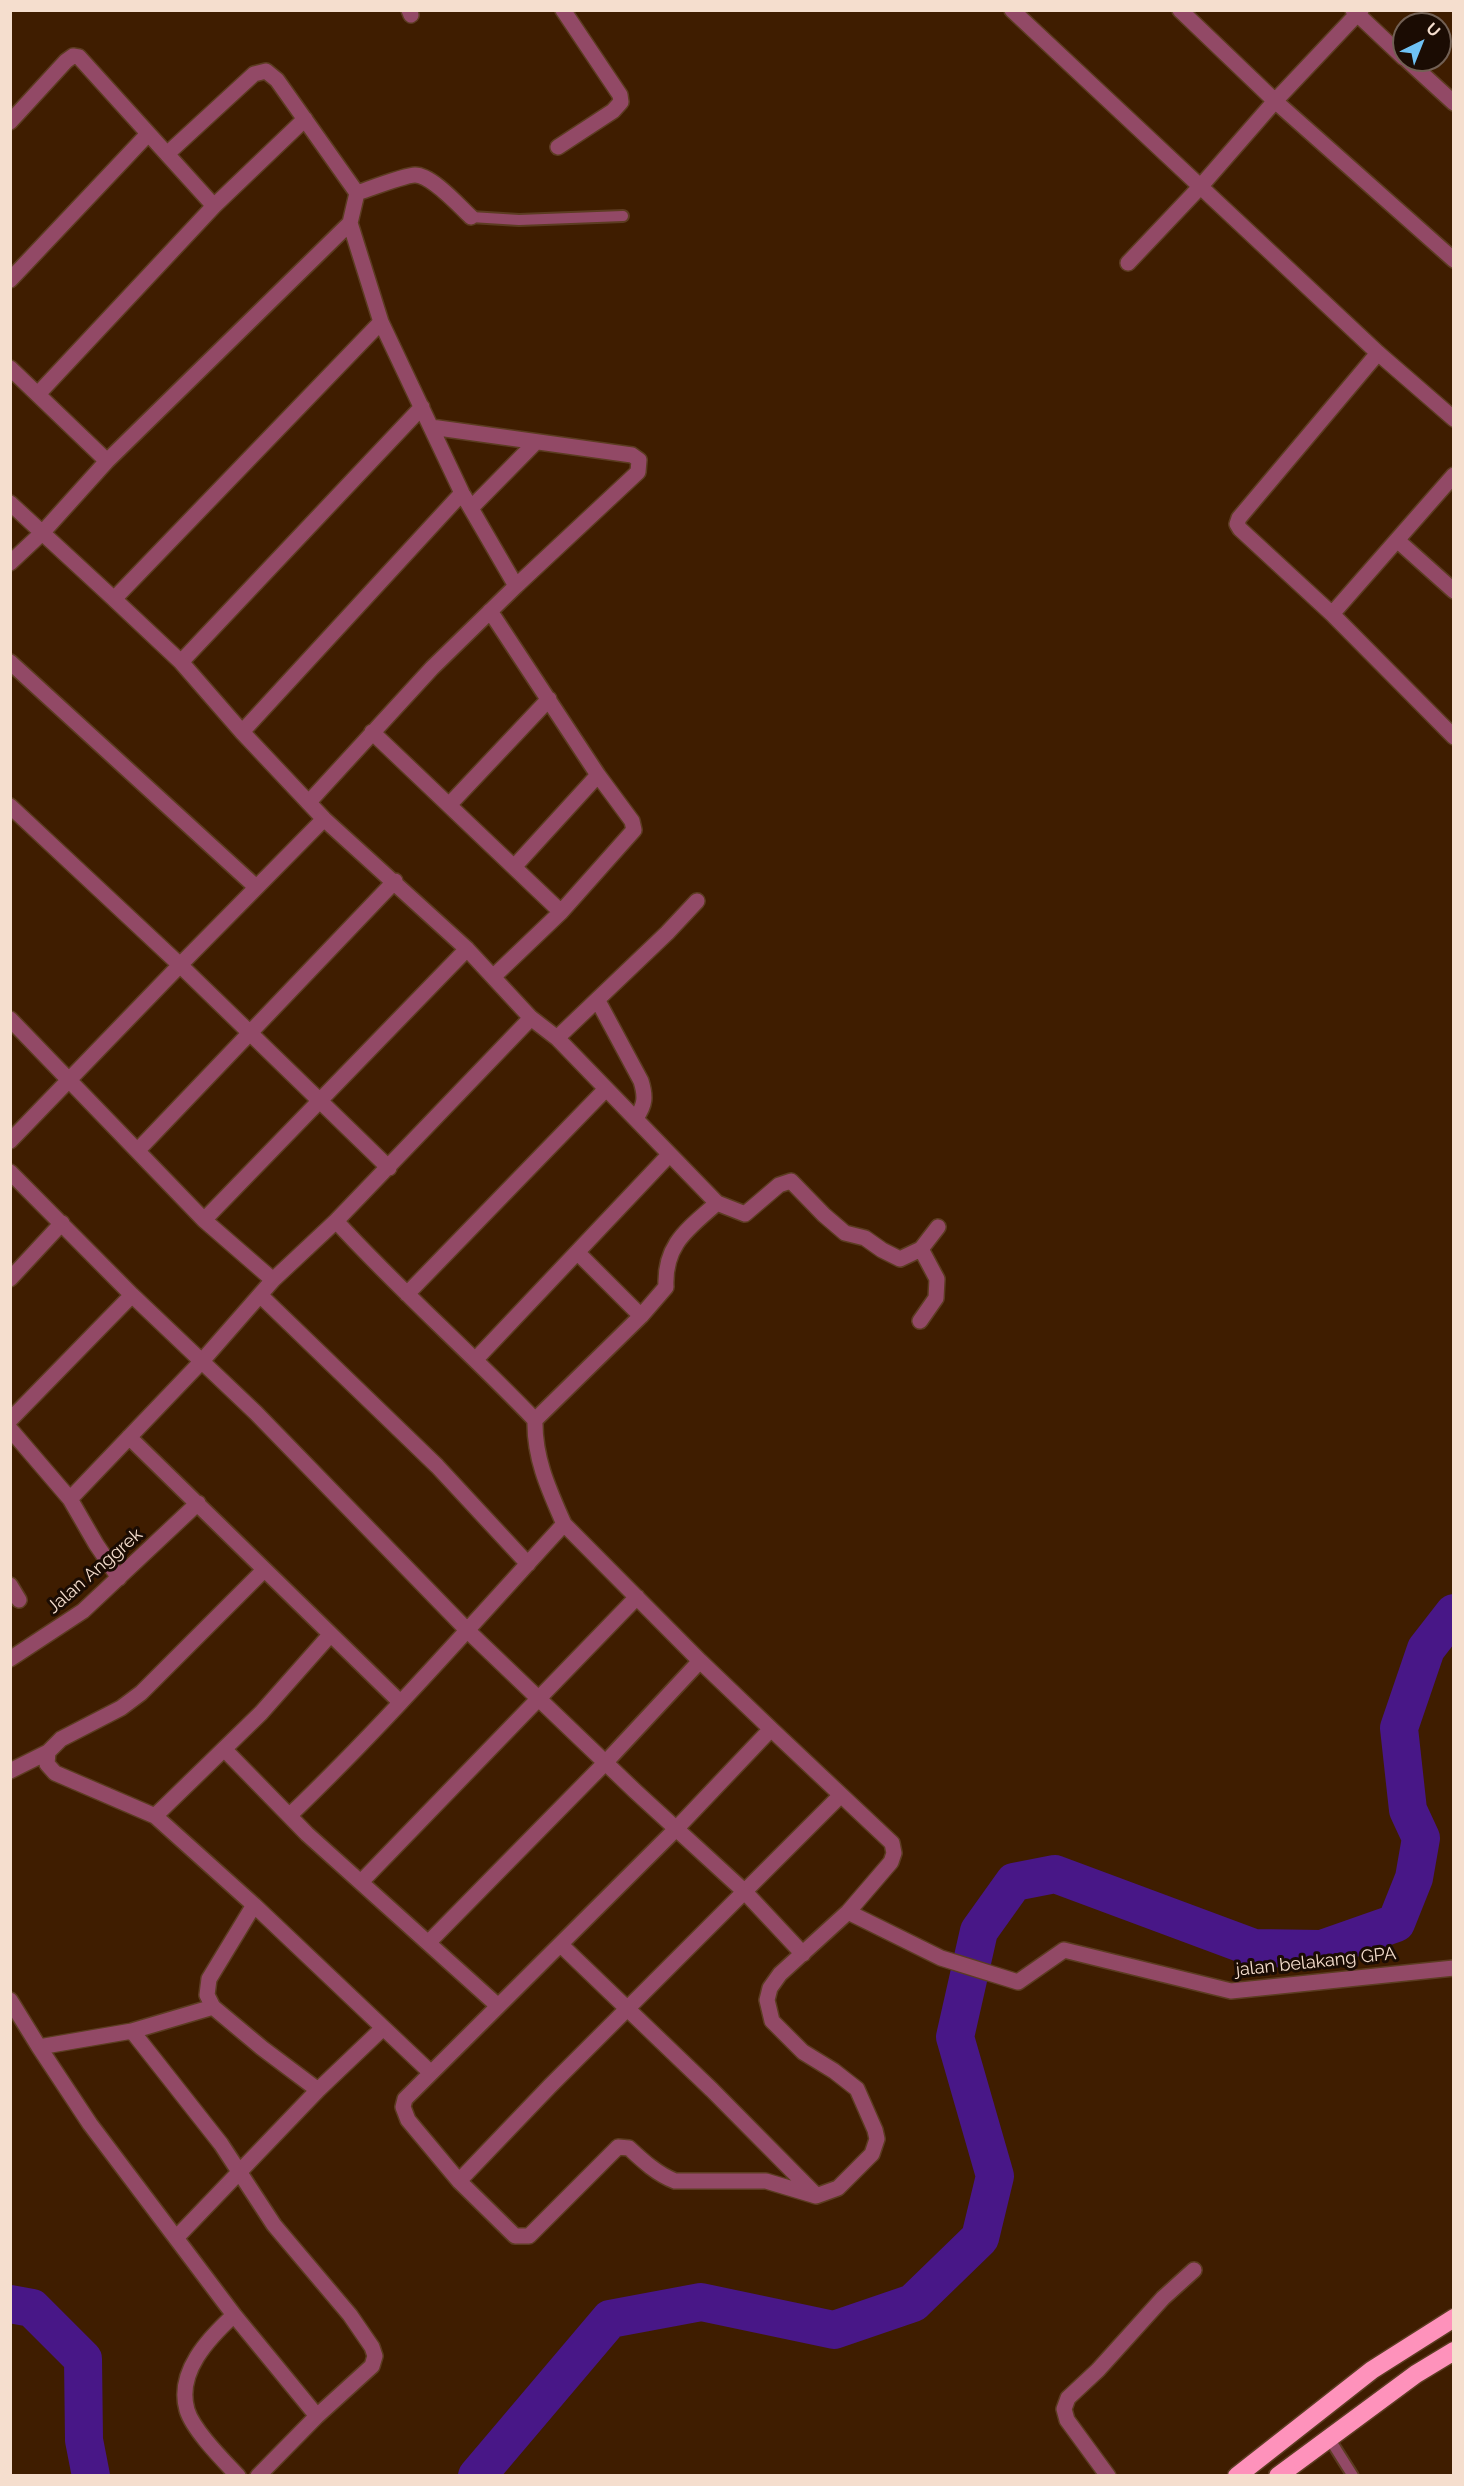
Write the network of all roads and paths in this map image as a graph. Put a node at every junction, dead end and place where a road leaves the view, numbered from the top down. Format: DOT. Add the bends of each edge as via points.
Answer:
graph roads {
  1 [pos="563,10"];
  2 [pos="1012,10"];
  3 [pos="1180,10"];
  4 [pos="1357,12"];
  5 [pos="1392,46"];
  6 [pos="1419,72"];
  7 [pos="1275,101"];
  8 [pos="1454,103"];
  9 [pos="305,119"];
  10 [pos="10,122"];
  11 [pos="148,134"];
  12 [pos="558,147"];
  13 [pos="167,154"];
  14 [pos="1200,187"];
  15 [pos="357,193"];
  16 [pos="214,206"];
  17 [pos="623,216"];
  18 [pos="471,218"];
  19 [pos="350,223"];
  20 [pos="1454,260"];
  21 [pos="1128,263"];
  22 [pos="10,280"];
  23 [pos="381,322"];
  24 [pos="1378,353"];
  25 [pos="10,368"];
  26 [pos="38,394"];
  27 [pos="422,407"];
  28 [pos="1454,419"];
  29 [pos="431,427"];
  30 [pos="535,443"];
  31 [pos="107,461"];
  32 [pos="1454,475"];
  33 [pos="462,493"];
  34 [pos="10,503"];
  35 [pos="471,508"];
  36 [pos="43,532"];
  37 [pos="1397,540"];
  38 [pos="10,563"];
  39 [pos="516,586"];
  40 [pos="1454,591"];
  41 [pos="114,599"];
  42 [pos="490,611"];
  43 [pos="1332,614"];
  44 [pos="10,662"];
  45 [pos="181,662"];
  46 [pos="549,699"];
  47 [pos="242,732"];
  48 [pos="372,732"];
  49 [pos="1454,737"];
  50 [pos="598,775"];
  51 [pos="309,802"];
  52 [pos="448,805"];
  53 [pos="10,806"];
  54 [pos="324,819"];
  55 [pos="514,867"];
  56 [pos="395,881"];
  57 [pos="256,887"];
  58 [pos="697,901"];
  59 [pos="561,912"];
  60 [pos="467,949"];
  61 [pos="180,965"];
  62 [pos="494,976"];
  63 [pos="598,1001"];
  64 [pos="531,1018"];
  65 [pos="10,1019"];
  66 [pos="251,1034"];
  67 [pos="557,1038"];
  68 [pos="69,1080"];
  69 [pos="605,1090"];
  70 [pos="318,1102"];
  71 [pos="636,1118"];
  72 [pos="10,1141"];
  73 [pos="138,1150"];
  74 [pos="669,1155"];
  75 [pos="389,1168"];
  76 [pos="10,1172"];
  77 [pos="717,1203"];
  78 [pos="204,1220"];
  79 [pos="336,1221"];
  80 [pos="62,1223"];
  81 [pos="938,1227"];
  82 [pos="921,1249"];
  83 [pos="578,1253"];
  84 [pos="10,1279"];
  85 [pos="273,1280"];
  86 [pos="407,1294"];
  87 [pos="132,1295"];
  88 [pos="260,1295"];
  89 [pos="641,1316"];
  90 [pos="920,1321"];
  91 [pos="476,1359"];
  92 [pos="202,1361"];
  93 [pos="10,1420"];
  94 [pos="534,1420"];
  95 [pos="10,1429"];
  96 [pos="129,1437"];
  97 [pos="70,1499"];
  98 [pos="198,1503"];
  99 [pos="564,1524"];
  100 [pos="528,1564"];
  101 [pos="264,1569"];
  102 [pos="119,1578"];
  103 [pos="10,1585"];
  104 [pos="637,1597"];
  105 [pos="19,1600"];
  106 [pos="468,1631"];
  107 [pos="330,1635"];
  108 [pos="10,1659"];
  109 [pos="700,1661"];
  110 [pos="538,1697"];
  111 [pos="400,1702"];
  112 [pos="771,1729"];
  113 [pos="224,1749"];
  114 [pos="48,1752"];
  115 [pos="605,1763"];
  116 [pos="10,1771"];
  117 [pos="840,1796"];
  118 [pos="290,1815"];
  119 [pos="155,1816"];
  120 [pos="675,1830"];
  121 [pos="361,1882"];
  122 [pos="744,1891"];
  123 [pos="254,1905"];
  124 [pos="848,1912"];
  125 [pos="429,1942"];
  126 [pos="561,1945"];
  127 [pos="802,1954"];
  128 [pos="1454,1968"];
  129 [pos="10,2000"];
  130 [pos="497,2005"];
  131 [pos="213,2007"];
  132 [pos="628,2008"];
  133 [pos="383,2028"];
  134 [pos="132,2031"];
  135 [pos="39,2047"];
  136 [pos="430,2072"];
  137 [pos="318,2090"];
  138 [pos="239,2170"];
  139 [pos="459,2181"];
  140 [pos="816,2196"];
  141 [pos="176,2238"];
  142 [pos="1194,2270"];
  143 [pos="234,2315"];
  144 [pos="1454,2318"];
  145 [pos="1454,2351"];
  146 [pos="317,2416"];
  147 [pos="1329,2438"];
  148 [pos="238,2475"];
  149 [pos="258,2475"];
  150 [pos="1108,2475"];
  151 [pos="1237,2475"];
  152 [pos="1278,2475"];
  153 [pos="1353,2475"];
  1 -- 12 [label="street" via="621,102"];
  2 -- 14 [label="street"];
  3 -- 7 [label="street"];
  4 -- 5 [label="street"];
  4 -- 7 [label="street"];
  6 -- 8 [label="street"];
  7 -- 14 [label="street"];
  7 -- 20 [label="street"];
  9 -- 13 [label="street" via="277,80 266,71 254,74"];
  9 -- 15 [label="street"];
  9 -- 16 [label="street"];
  10 -- 11 [label="street" via="73,56 83,60"];
  11 -- 13 [label="street"];
  11 -- 22 [label="street"];
  13 -- 16 [label="street"];
  14 -- 21 [label="street"];
  14 -- 24 [label="street"];
  15 -- 18 [label="street" via="415,175 425,177"];
  15 -- 19 [label="street"];
  16 -- 26 [label="street"];
  17 -- 18 [label="lane"];
  19 -- 23 [label="street"];
  19 -- 31 [label="street"];
  23 -- 27 [label="street"];
  23 -- 41 [label="street"];
  24 -- 28 [label="street"];
  24 -- 43 [label="street" via="1237,524"];
  25 -- 26 [label="street"];
  26 -- 31 [label="street"];
  27 -- 29 [label="street"];
  27 -- 45 [label="street"];
  29 -- 30 [label="street"];
  29 -- 33 [label="street"];
  30 -- 35 [label="street"];
  30 -- 39 [label="street" via="632,455 641,463 638,472"];
  31 -- 36 [label="street"];
  32 -- 37 [label="street"];
  33 -- 35 [label="street"];
  33 -- 47 [label="street"];
  34 -- 36 [label="street"];
  35 -- 39 [label="street"];
  36 -- 38 [label="street"];
  36 -- 41 [label="street"];
  37 -- 40 [label="street"];
  37 -- 43 [label="street"];
  39 -- 42 [label="street"];
  41 -- 45 [label="street"];
  42 -- 46 [label="street"];
  42 -- 48 [label="street"];
  43 -- 49 [label="street"];
  44 -- 57 [label="street"];
  45 -- 47 [label="street"];
  46 -- 50 [label="street"];
  46 -- 52 [label="street"];
  47 -- 51 [label="street"];
  48 -- 51 [label="street"];
  48 -- 52 [label="street"];
  50 -- 55 [label="street"];
  50 -- 59 [label="street" via="632,821 634,830"];
  51 -- 54 [label="street"];
  52 -- 55 [label="street"];
  53 -- 61 [label="street"];
  54 -- 56 [label="street"];
  54 -- 57 [label="street"];
  55 -- 59 [label="street"];
  56 -- 60 [label="street"];
  56 -- 66 [label="street"];
  57 -- 61 [label="street"];
  58 -- 63 [label="street"];
  59 -- 62 [label="street"];
  60 -- 62 [label="street"];
  60 -- 70 [label="street"];
  61 -- 66 [label="street"];
  61 -- 68 [label="street"];
  62 -- 64 [label="street"];
  63 -- 67 [label="street"];
  63 -- 71 [label="street" via="641,1081 644,1107"];
  64 -- 67 [label="street"];
  64 -- 75 [label="street"];
  65 -- 68 [label="street"];
  66 -- 70 [label="street"];
  66 -- 73 [label="street"];
  67 -- 69 [label="street"];
  68 -- 72 [label="street"];
  68 -- 73 [label="street"];
  69 -- 71 [label="street"];
  69 -- 86 [label="street"];
  70 -- 75 [label="street"];
  70 -- 78 [label="street"];
  71 -- 74 [label="street"];
  73 -- 78 [label="street"];
  74 -- 77 [label="street"];
  74 -- 83 [label="street"];
  75 -- 79 [label="street"];
  76 -- 80 [label="street"];
  77 -- 82 [label="street" via="745,1214 779,1185 791,1181 849,1235 865,1238 900,1259"];
  77 -- 89 [label="street" via="670,1252 666,1287"];
  78 -- 85 [label="street"];
  79 -- 85 [label="street"];
  79 -- 86 [label="street"];
  80 -- 84 [label="street"];
  80 -- 87 [label="street"];
  81 -- 82 [label="street"];
  82 -- 90 [label="street" via="937,1278 936,1298"];
  83 -- 89 [label="street"];
  83 -- 91 [label="street"];
  85 -- 88 [label="street"];
  86 -- 91 [label="street"];
  87 -- 92 [label="street"];
  87 -- 93 [label="street"];
  88 -- 92 [label="street"];
  88 -- 100 [label="street" via="437,1466"];
  89 -- 94 [label="street"];
  91 -- 94 [label="street"];
  92 -- 96 [label="street"];
  92 -- 106 [label="street"];
  94 -- 99 [label="street" via="541,1469"];
  95 -- 97 [label="street"];
  96 -- 97 [label="street"];
  96 -- 98 [label="street"];
  97 -- 102 [label="street"];
  98 -- 101 [label="street"];
  98 -- 102 [label="street, Jalan Anggrek"];
  99 -- 100 [label="street"];
  99 -- 104 [label="street"];
  100 -- 106 [label="street"];
  101 -- 107 [label="street"];
  101 -- 114 [label="street" via="141,1692 121,1708 61,1739"];
  102 -- 108 [label="street, Jalan Anggrek" via="83,1611"];
  103 -- 105 [label="street"];
  104 -- 109 [label="street"];
  104 -- 110 [label="street"];
  106 -- 110 [label="street"];
  106 -- 111 [label="street"];
  107 -- 111 [label="street"];
  107 -- 113 [label="street"];
  109 -- 112 [label="street"];
  109 -- 115 [label="street"];
  110 -- 115 [label="street"];
  110 -- 121 [label="street"];
  111 -- 118 [label="street"];
  112 -- 117 [label="street"];
  112 -- 120 [label="street"];
  113 -- 118 [label="street"];
  113 -- 119 [label="street"];
  114 -- 116 [label="street"];
  114 -- 119 [label="street" via="47,1764 55,1773"];
  115 -- 120 [label="street"];
  115 -- 125 [label="street"];
  117 -- 122 [label="street"];
  117 -- 124 [label="street" via="892,1843 894,1853 891,1862"];
  118 -- 121 [label="street"];
  119 -- 123 [label="street"];
  120 -- 122 [label="street"];
  120 -- 126 [label="street"];
  121 -- 125 [label="street"];
  122 -- 127 [label="street"];
  122 -- 132 [label="street"];
  123 -- 131 [label="street" via="209,1979 207,1995"];
  123 -- 133 [label="street"];
  124 -- 127 [label="street"];
  124 -- 128 [label="street, jalan belakang GPA" via="941,1958 1018,1982 1064,1950 1231,1991"];
  125 -- 130 [label="street"];
  126 -- 130 [label="street"];
  126 -- 132 [label="street"];
  127 -- 140 [label="street" via="770,1988 766,2000 772,2021 803,2052 857,2089 876,2139 872,2154 850,2177 838,2188"];
  129 -- 135 [label="street"];
  130 -- 136 [label="street"];
  131 -- 134 [label="street"];
  131 -- 137 [label="street"];
  132 -- 139 [label="street"];
  132 -- 140 [label="street"];
  133 -- 136 [label="street"];
  133 -- 137 [label="street"];
  134 -- 135 [label="street"];
  134 -- 138 [label="street"];
  135 -- 141 [label="street" via="90,2124"];
  136 -- 139 [label="street" via="405,2099 403,2108 408,2120"];
  137 -- 138 [label="street"];
  138 -- 141 [label="street"];
  138 -- 146 [label="street" via="274,2225 350,2315 375,2356 372,2366"];
  139 -- 140 [label="street" via="515,2236 529,2236 618,2147 629,2148 675,2181 766,2181"];
  141 -- 143 [label="street"];
  142 -- 150 [label="street" via="1068,2398 1064,2409 1067,2420"];
  143 -- 146 [label="street"];
  143 -- 148 [label="street" via="205,2344 191,2369 185,2394 187,2411 210,2446"];
  144 -- 151 [label="highway" via="1372,2370"];
  145 -- 147 [label="highway"];
  146 -- 149 [label="street"];
  147 -- 152 [label="highway"];
  147 -- 153 [label="lane"];
}
